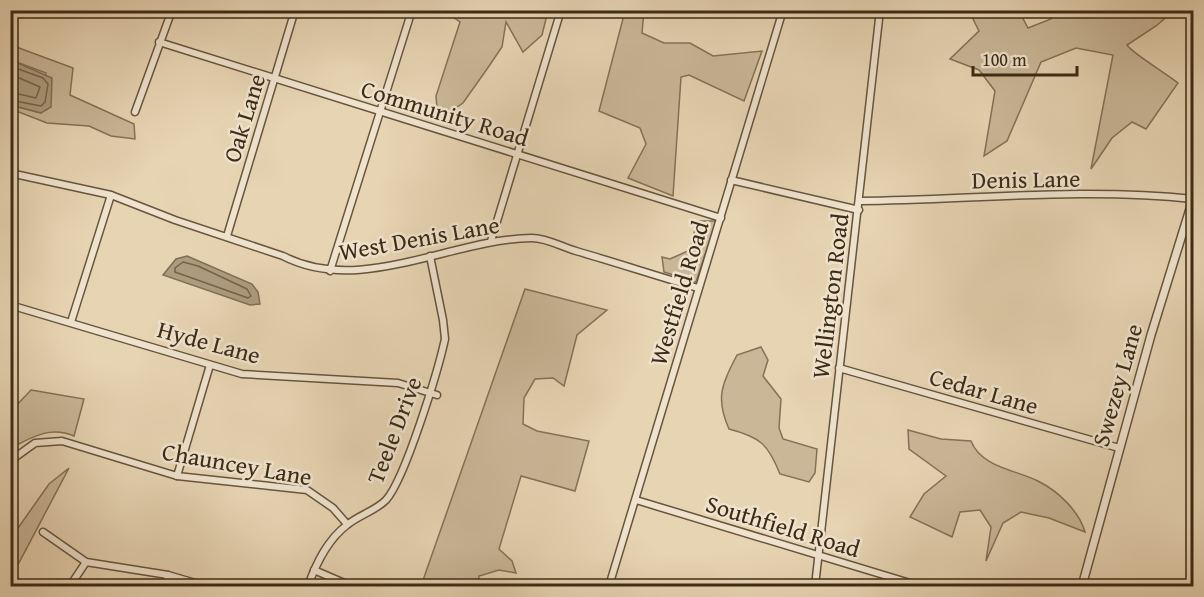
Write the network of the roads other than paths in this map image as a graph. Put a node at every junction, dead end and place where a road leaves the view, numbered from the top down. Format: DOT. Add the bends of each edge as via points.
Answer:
graph roads {
  1 [pos="172,10"];
  2 [pos="295,10"];
  3 [pos="412,10"];
  4 [pos="561,10"];
  5 [pos="783,10"];
  6 [pos="880,10"];
  7 [pos="159,42"];
  8 [pos="275,79"];
  9 [pos="135,112"];
  10 [pos="380,112"];
  11 [pos="517,154"];
  12 [pos="10,172"];
  13 [pos="731,180"];
  14 [pos="111,195"];
  15 [pos="1193,197"];
  16 [pos="860,201"];
  17 [pos="859,210"];
  18 [pos="721,218"];
  19 [pos="227,236"];
  20 [pos="491,241"];
  21 [pos="430,256"];
  22 [pos="330,272"];
  23 [pos="698,288"];
  24 [pos="10,305"];
  25 [pos="71,322"];
  26 [pos="210,365"];
  27 [pos="839,368"];
  28 [pos="428,392"];
  29 [pos="438,396"];
  30 [pos="1119,448"];
  31 [pos="10,461"];
  32 [pos="177,476"];
  33 [pos="636,500"];
  34 [pos="347,524"];
  35 [pos="43,532"];
  36 [pos="817,556"];
  37 [pos="86,562"];
  38 [pos="314,570"];
  39 [pos="168,575"];
  40 [pos="70,586"];
  41 [pos="166,586"];
  42 [pos="205,586"];
  43 [pos="308,586"];
  44 [pos="351,586"];
  45 [pos="609,586"];
  46 [pos="815,586"];
  47 [pos="920,586"];
  48 [pos="1082,586"];
  1 -- 7 [label="street"];
  2 -- 8 [label="street, Oak Lane"];
  3 -- 10 [label="street"];
  4 -- 11 [label="street"];
  5 -- 13 [label="street, Westfield Road"];
  6 -- 16 [label="street, Wellington Road"];
  7 -- 8 [label="street, Community Road"];
  7 -- 9 [label="street"];
  8 -- 10 [label="street, Community Road"];
  8 -- 19 [label="street, Oak Lane"];
  10 -- 11 [label="street, Community Road"];
  10 -- 22 [label="street"];
  11 -- 18 [label="street, Community Road"];
  11 -- 20 [label="street"];
  12 -- 14 [label="street, West Denis Lane"];
  13 -- 17 [label="street"];
  13 -- 18 [label="street, Westfield Road"];
  14 -- 19 [label="street, West Denis Lane"];
  14 -- 25 [label="street"];
  15 -- 16 [label="street, Denis Lane"];
  15 -- 30 [label="street, Swezey Lane"];
  16 -- 17 [label="street, Wellington Road"];
  17 -- 27 [label="street, Wellington Road"];
  18 -- 23 [label="street, Westfield Road"];
  19 -- 22 [label="street, West Denis Lane" via="300,265"];
  20 -- 21 [label="street, West Denis Lane"];
  20 -- 23 [label="street, West Denis Lane" via="544,240"];
  21 -- 22 [label="street, West Denis Lane" via="356,272"];
  21 -- 28 [label="street, Teele Drive" via="444,339"];
  23 -- 33 [label="street, Westfield Road"];
  24 -- 25 [label="street, Hyde Lane"];
  25 -- 26 [label="street, Hyde Lane"];
  26 -- 28 [label="street, Hyde Lane" via="242,374 398,383"];
  26 -- 32 [label="street"];
  27 -- 30 [label="street, Cedar Lane"];
  27 -- 36 [label="street, Wellington Road"];
  28 -- 29 [label="street, Hyde Lane"];
  28 -- 34 [label="street, Teele Drive" via="403,469 388,498"];
  30 -- 48 [label="street, Swezey Lane"];
  31 -- 32 [label="street, Chauncey Lane" via="35,443 62,441"];
  32 -- 34 [label="street, Chauncey Lane" via="307,490 333,508"];
  33 -- 36 [label="street, Southfield Road"];
  33 -- 45 [label="street, Westfield Road"];
  34 -- 38 [label="street, Teele Drive" via="330,542"];
  35 -- 37 [label="street"];
  36 -- 46 [label="street, Wellington Road"];
  36 -- 47 [label="street, Southfield Road"];
  37 -- 39 [label="street"];
  37 -- 40 [label="street"];
  38 -- 43 [label="street, Teele Drive"];
  38 -- 44 [label="street"];
  39 -- 41 [label="street"];
  39 -- 42 [label="street"];
}
